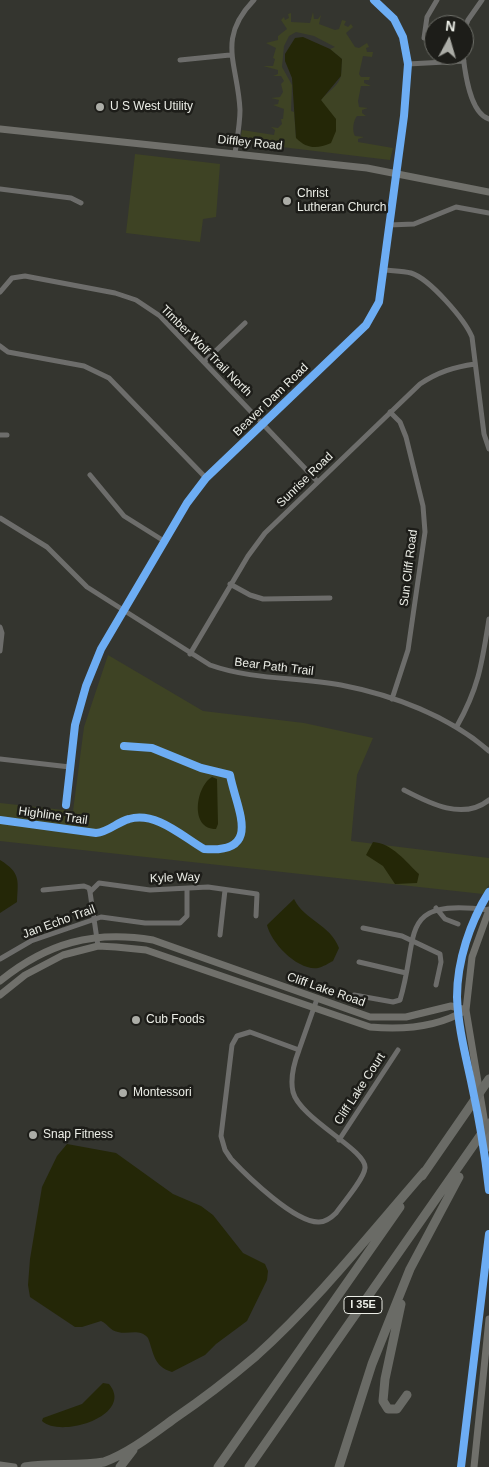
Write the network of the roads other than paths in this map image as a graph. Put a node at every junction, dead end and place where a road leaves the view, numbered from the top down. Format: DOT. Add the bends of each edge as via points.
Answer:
graph roads {
  1 [pos="254,0"];
  2 [pos="374,0"];
  3 [pos="385,0"];
  4 [pos="437,0"];
  5 [pos="482,0"];
  6 [pos="380,5"];
  7 [pos="428,15"];
  8 [pos="473,15"];
  9 [pos="230,55"];
  10 [pos="180,60"];
  11 [pos="424,63"];
  12 [pos="408,64"];
  13 [pos="464,65"];
  14 [pos="489,119"];
  15 [pos="2,130"];
  16 [pos="235,153"];
  17 [pos="394,172"];
  18 [pos="0,190"];
  19 [pos="489,192"];
  20 [pos="81,203"];
  21 [pos="489,214"];
  22 [pos="389,225"];
  23 [pos="384,270"];
  24 [pos="0,292"];
  25 [pos="245,323"];
  26 [pos="0,346"];
  27 [pos="204,362"];
  28 [pos="475,364"];
  29 [pos="390,412"];
  30 [pos="263,424"];
  31 [pos="0,434"];
  32 [pos="6,435"];
  33 [pos="489,449"];
  34 [pos="90,475"];
  35 [pos="206,478"];
  36 [pos="318,481"];
  37 [pos="0,518"];
  38 [pos="164,541"];
  39 [pos="230,584"];
  40 [pos="330,598"];
  41 [pos="123,611"];
  42 [pos="489,619"];
  43 [pos="0,627"];
  44 [pos="0,651"];
  45 [pos="190,654"];
  46 [pos="392,699"];
  47 [pos="457,726"];
  48 [pos="489,751"];
  49 [pos="0,759"];
  50 [pos="70,767"];
  51 [pos="404,790"];
  52 [pos="489,800"];
  53 [pos="66,805"];
  54 [pos="187,889"];
  55 [pos="43,890"];
  56 [pos="225,890"];
  57 [pos="90,892"];
  58 [pos="436,908"];
  59 [pos="489,910"];
  60 [pos="256,916"];
  61 [pos="95,920"];
  62 [pos="458,924"];
  63 [pos="363,928"];
  64 [pos="220,935"];
  65 [pos="97,936"];
  66 [pos="412,940"];
  67 [pos="98,946"];
  68 [pos="0,958"];
  69 [pos="359,962"];
  70 [pos="406,973"];
  71 [pos="0,981"];
  72 [pos="436,985"];
  73 [pos="0,995"];
  74 [pos="354,995"];
  75 [pos="317,999"];
  76 [pos="314,1009"];
  77 [pos="466,1010"];
  78 [pos="299,1050"];
  79 [pos="398,1050"];
  80 [pos="489,1079"];
  81 [pos="489,1123"];
  82 [pos="338,1140"];
  83 [pos="476,1144"];
  84 [pos="489,1148"];
  85 [pos="425,1171"];
  86 [pos="410,1269"];
  87 [pos="489,1319"];
  88 [pos="407,1395"];
  89 [pos="141,1441"];
  90 [pos="0,1465"];
  91 [pos="340,1466"];
  92 [pos="14,1467"];
  93 [pos="25,1467"];
  94 [pos="120,1467"];
  95 [pos="218,1467"];
  96 [pos="250,1467"];
  97 [pos="474,1467"];
  1 -- 9 [label="street" via="235,25"];
  2 -- 6 [label="street, Beaver Dam Road"];
  3 -- 6 [label="street"];
  4 -- 7 [label="street"];
  5 -- 8 [label="street"];
  6 -- 12 [label="street, Beaver Dam Road" via="394,19 403,37"];
  9 -- 10 [label="street"];
  9 -- 16 [label="street" via="240,111"];
  11 -- 12 [label="street"];
  12 -- 17 [label="street, Beaver Dam Road" via="404,116"];
  13 -- 14 [label="street" via="468,87 477,110"];
  15 -- 16 [label="street, Diffley Road"];
  16 -- 17 [label="street, Diffley Road"];
  17 -- 19 [label="street, Diffley Road"];
  17 -- 22 [label="street, Beaver Dam Road"];
  18 -- 20 [label="street" via="71,198"];
  21 -- 22 [label="street" via="456,207 414,224"];
  22 -- 23 [label="street, Beaver Dam Road"];
  23 -- 28 [label="street" via="412,274 428,283 467,326 472,337"];
  23 -- 30 [label="street, Beaver Dam Road" via="379,302 366,325"];
  24 -- 27 [label="street, Timber Wolf Trail North" via="12,278 25,276 122,295 160,316"];
  25 -- 27 [label="street"];
  26 -- 35 [label="street" via="8,352 84,366 109,378"];
  27 -- 30 [label="street, Timber Wolf Trail North"];
  28 -- 29 [label="street, Sunrise Road" via="452,367 433,375"];
  28 -- 33 [label="street"];
  29 -- 36 [label="street, Sunrise Road"];
  29 -- 46 [label="street, Sun Cliff Road" via="400,422 406,437 423,506 425,532 408,650"];
  30 -- 35 [label="street, Beaver Dam Road"];
  30 -- 36 [label="street, Timber Wolf Trail North"];
  31 -- 32 [label="street"];
  34 -- 38 [label="street" via="124,516"];
  35 -- 38 [label="street, Beaver Dam Road"];
  36 -- 39 [label="street, Sunrise Road" via="265,533"];
  37 -- 41 [label="street, Bear Path Trail" via="47,547 74,577"];
  38 -- 41 [label="street, Beaver Dam Road"];
  39 -- 40 [label="street" via="263,599"];
  39 -- 45 [label="street, Sunrise Road"];
  41 -- 45 [label="street, Bear Path Trail"];
  41 -- 50 [label="street, Beaver Dam Road" via="101,649 86,686"];
  42 -- 47 [label="street" via="479,680"];
  43 -- 44 [label="street"];
  45 -- 46 [label="street, Bear Path Trail" via="230,672 342,686"];
  46 -- 47 [label="street, Bear Path Trail"];
  47 -- 48 [label="street, Bear Path Trail"];
  49 -- 50 [label="street"];
  50 -- 53 [label="street, Beaver Dam Road"];
  51 -- 52 [label="street" via="435,806 470,810"];
  54 -- 56 [label="street, Kyle Way" via="194,886"];
  54 -- 57 [label="street, Kyle Way" via="150,890 103,882"];
  54 -- 61 [label="street, Jan Echo Trail" via="187,916 180,923 145,923 112,917"];
  55 -- 57 [label="street" via="84,886"];
  56 -- 60 [label="street, Kyle Way" via="257,894"];
  56 -- 64 [label="street"];
  57 -- 61 [label="street"];
  58 -- 59 [label="street"];
  58 -- 62 [label="street" via="445,918"];
  58 -- 66 [label="street" via="416,926"];
  59 -- 77 [label="street" via="472,958"];
  61 -- 65 [label="street"];
  61 -- 68 [label="street, Jan Echo Trail" via="31,941"];
  63 -- 66 [label="street"];
  65 -- 67 [label="street"];
  65 -- 71 [label="street, Cliff Lake Road" via="49,950"];
  65 -- 75 [label="street, Cliff Lake Road" via="153,940"];
  66 -- 70 [label="street"];
  66 -- 72 [label="street" via="440,954"];
  67 -- 73 [label="street, Cliff Lake Road" via="63,955 25,975"];
  67 -- 76 [label="street, Cliff Lake Road" via="146,950"];
  69 -- 70 [label="street"];
  70 -- 74 [label="street" via="400,1000 396,1002"];
  75 -- 76 [label="street"];
  75 -- 77 [label="street, Cliff Lake Road" via="356,1013 387,1018 406,1018 452,1006"];
  76 -- 77 [label="street, Cliff Lake Road" via="353,1023 391,1029 412,1028 454,1017"];
  76 -- 78 [label="street"];
  77 -- 84 [label="street"];
  78 -- 82 [label="street" via="292,1081 295,1098"];
  78 -- 82 [label="street" via="250,1032 235,1039 221,1126 223,1146 234,1162 289,1209 320,1222 336,1213 365,1169 361,1156"];
  79 -- 82 [label="street, Cliff Lake Court"];
  80 -- 85 [label="highway, I 35E"];
  81 -- 83 [label="highway, I 35E"];
  83 -- 86 [label="highway"];
  83 -- 96 [label="highway, I 35E"];
  85 -- 89 [label="highway" via="313,1300 256,1355 210,1393"];
  85 -- 95 [label="highway, I 35E"];
  86 -- 88 [label="highway" via="383,1401 388,1409 397,1409"];
  86 -- 91 [label="highway" via="372,1364"];
  87 -- 97 [label="street"];
  89 -- 93 [label="highway" via="103,1462 81,1466 38,1464"];
  89 -- 94 [label="highway"];
  90 -- 92 [label="street"];
}
